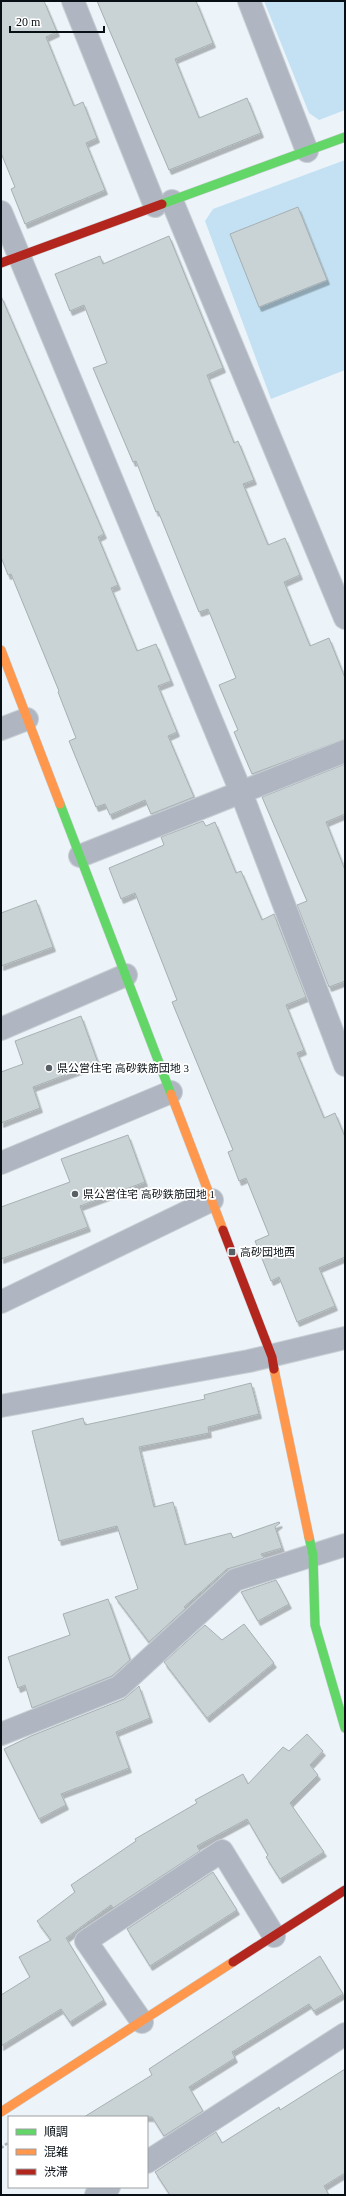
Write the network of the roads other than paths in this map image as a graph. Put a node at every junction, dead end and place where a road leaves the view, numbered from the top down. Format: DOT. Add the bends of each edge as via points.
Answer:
graph roads {
  1 [pos="73,1"];
  2 [pos="249,1"];
  3 [pos="345,136"];
  4 [pos="307,151"];
  5 [pos="163,203"];
  6 [pos="1,212"];
  7 [pos="10,260"];
  8 [pos="345,618"];
  9 [pos="1,650"];
  10 [pos="27,719"];
  11 [pos="1,729"];
  12 [pos="345,751"];
  13 [pos="241,792"];
  14 [pos="80,856"];
  15 [pos="126,975"];
  16 [pos="1,1029"];
  17 [pos="345,1065"];
  18 [pos="171,1092"];
  19 [pos="1,1163"];
  20 [pos="212,1200"];
  21 [pos="1,1302"];
  22 [pos="345,1338"];
  23 [pos="272,1357"];
  24 [pos="1,1406"];
  25 [pos="345,1545"];
  26 [pos="313,1554"];
  27 [pos="345,1728"];
  28 [pos="1,1734"];
  29 [pos="345,1890"];
  30 [pos="274,1936"];
  31 [pos="142,2022"];
  32 [pos="345,2034"];
  33 [pos="1,2112"];
  34 [pos="148,2161"];
  35 [pos="106,2188"];
  36 [pos="96,2195"];
  1 -- 5 [label="street"];
  2 -- 4 [label="street"];
  3 -- 4 [label="street"];
  4 -- 5 [label="street"];
  5 -- 7 [label="street"];
  5 -- 8 [label="street"];
  6 -- 7 [label="street"];
  7 -- 13 [label="street"];
  9 -- 10 [label="street"];
  10 -- 11 [label="street"];
  10 -- 14 [label="street"];
  12 -- 13 [label="street"];
  13 -- 14 [label="street"];
  13 -- 17 [label="street"];
  14 -- 15 [label="street"];
  15 -- 16 [label="street"];
  15 -- 18 [label="street"];
  18 -- 19 [label="street"];
  18 -- 20 [label="street"];
  20 -- 21 [label="street"];
  20 -- 23 [label="street"];
  22 -- 23 [label="street"];
  23 -- 24 [label="street"];
  23 -- 26 [label="street"];
  25 -- 26 [label="street"];
  26 -- 27 [label="street" via="315,1625"];
  26 -- 28 [label="street" via="235,1580 119,1687"];
  29 -- 30 [label="street"];
  30 -- 31 [label="street"];
  30 -- 31 [label="street" via="222,1851 86,1941"];
  31 -- 33 [label="street"];
  32 -- 34 [label="street"];
  35 -- 36 [label="street"];
}
